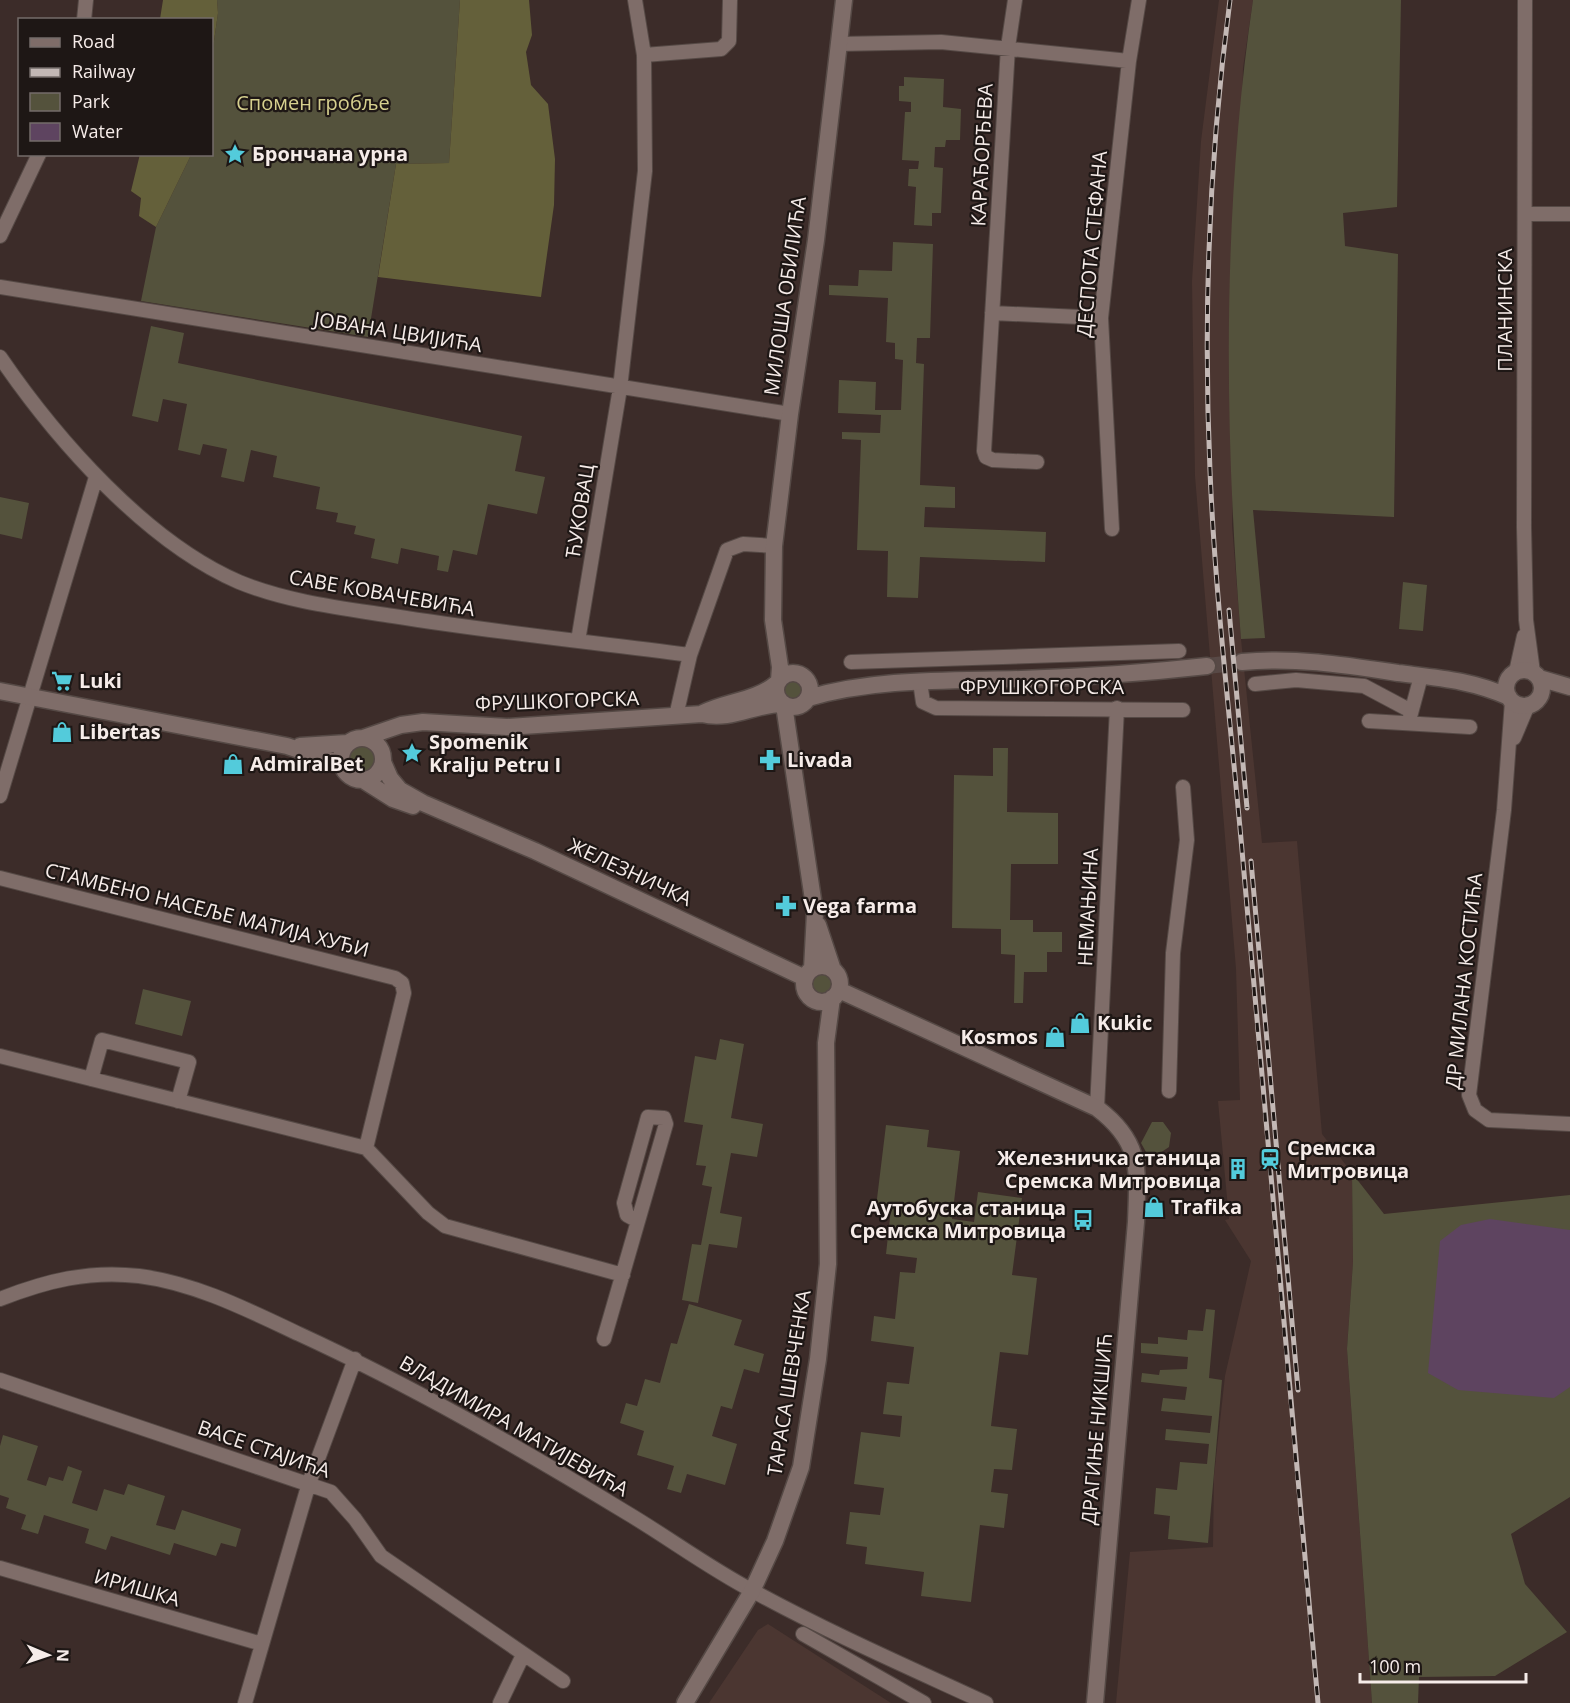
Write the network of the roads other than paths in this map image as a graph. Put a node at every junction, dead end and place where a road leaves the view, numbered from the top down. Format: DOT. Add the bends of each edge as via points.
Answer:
graph roads {
  1 [pos="86,0"];
  2 [pos="635,0"];
  3 [pos="730,0"];
  4 [pos="844,0"];
  5 [pos="1015,0"];
  6 [pos="1139,0"];
  7 [pos="1525,0"];
  8 [pos="84,18"];
  9 [pos="838,44"];
  10 [pos="1008,47"];
  11 [pos="644,55"];
  12 [pos="1129,61"];
  13 [pos="38,156"];
  14 [pos="1525,214"];
  15 [pos="1570,214"];
  16 [pos="0,236"];
  17 [pos="0,287"];
  18 [pos="992,313"];
  19 [pos="1101,318"];
  20 [pos="0,357"];
  21 [pos="620,388"];
  22 [pos="790,414"];
  23 [pos="1037,462"];
  24 [pos="96,477"];
  25 [pos="1112,529"];
  26 [pos="774,546"];
  27 [pos="775,599"];
  28 [pos="578,641"];
  29 [pos="1179,651"];
  30 [pos="690,655"];
  31 [pos="1019,655"];
  32 [pos="851,662"];
  33 [pos="1242,662"];
  34 [pos="1207,666"];
  35 [pos="1525,674"];
  36 [pos="803,676"];
  37 [pos="1421,676"];
  38 [pos="1020,679"];
  39 [pos="1468,681"];
  40 [pos="778,682"];
  41 [pos="920,682"];
  42 [pos="1254,684"];
  43 [pos="888,685"];
  44 [pos="1570,687"];
  45 [pos="0,691"];
  46 [pos="1570,696"];
  47 [pos="29,698"];
  48 [pos="1522,700"];
  49 [pos="806,701"];
  50 [pos="783,704"];
  51 [pos="1117,708"];
  52 [pos="1183,710"];
  53 [pos="702,714"];
  54 [pos="675,716"];
  55 [pos="1410,717"];
  56 [pos="1369,721"];
  57 [pos="450,724"];
  58 [pos="1470,728"];
  59 [pos="355,740"];
  60 [pos="288,746"];
  61 [pos="383,759"];
  62 [pos="795,763"];
  63 [pos="341,764"];
  64 [pos="363,780"];
  65 [pos="1183,787"];
  66 [pos="0,795"];
  67 [pos="435,808"];
  68 [pos="0,878"];
  69 [pos="815,914"];
  70 [pos="833,969"];
  71 [pos="809,973"];
  72 [pos="835,994"];
  73 [pos="811,998"];
  74 [pos="826,1042"];
  75 [pos="0,1056"];
  76 [pos="92,1079"];
  77 [pos="1169,1091"];
  78 [pos="178,1101"];
  79 [pos="1097,1108"];
  80 [pos="1570,1124"];
  81 [pos="366,1148"];
  82 [pos="638,1221"];
  83 [pos="623,1275"];
  84 [pos="0,1299"];
  85 [pos="604,1339"];
  86 [pos="355,1359"];
  87 [pos="0,1380"];
  88 [pos="309,1483"];
  89 [pos="0,1568"];
  90 [pos="752,1591"];
  91 [pos="802,1634"];
  92 [pos="262,1644"];
  93 [pos="523,1655"];
  94 [pos="563,1681"];
  95 [pos="245,1703"];
  96 [pos="500,1703"];
  97 [pos="685,1703"];
  98 [pos="924,1703"];
  99 [pos="986,1703"];
  100 [pos="1095,1703"];
  1 -- 8 [label="street"];
  2 -- 11 [label="street, ЋУКОВАЦ"];
  3 -- 11 [label="street" via="729,41 721,49"];
  4 -- 9 [label="street, МИЛОША ОБИЛИЋА"];
  5 -- 10 [label="street, КАРАЂОРЂЕВА"];
  6 -- 12 [label="street, ДЕСПОТА СТЕФАНА"];
  7 -- 14 [label="street, ПЛАНИНСКА"];
  9 -- 10 [label="street" via="941,42"];
  9 -- 22 [label="street, МИЛОША ОБИЛИЋА" via="816,240"];
  10 -- 12 [label="street"];
  10 -- 18 [label="street, КАРАЂОРЂЕВА"];
  11 -- 21 [label="street, ЋУКОВАЦ" via="645,171"];
  12 -- 19 [label="street, ДЕСПОТА СТЕФАНА"];
  13 -- 16 [label="street"];
  14 -- 15 [label="street"];
  14 -- 35 [label="street, ПЛАНИНСКА"];
  17 -- 21 [label="street, ЈОВАНА ЦВИЈИЋА"];
  18 -- 19 [label="street"];
  18 -- 23 [label="street, КАРАЂОРЂЕВА" via="984,452 986,458 993,460"];
  19 -- 25 [label="street, ДЕСПОТА СТЕФАНА"];
  20 -- 24 [label="street, САВЕ КОВАЧЕВИЋА"];
  21 -- 22 [label="street, ЈОВАНА ЦВИЈИЋА"];
  21 -- 28 [label="street, ЋУКОВАЦ"];
  22 -- 26 [label="street, МИЛОША ОБИЛИЋА"];
  24 -- 28 [label="street, САВЕ КОВАЧЕВИЋА" via="154,528 197,558 237,581 280,597 482,630"];
  24 -- 47 [label="street"];
  26 -- 27 [label="street, МИЛОША ОБИЛИЋА"];
  26 -- 30 [label="street" via="743,544 727,550"];
  27 -- 36 [label="street, МИЛОША ОБИЛИЋА" via="786,649"];
  27 -- 40 [label="street, МИЛОША ОБИЛИЋА"];
  28 -- 30 [label="street, САВЕ КОВАЧЕВИЋА"];
  29 -- 31 [label="street, ФРУШКОГОРСКА"];
  30 -- 54 [label="street"];
  31 -- 32 [label="street, ФРУШКОГОРСКА"];
  31 -- 38 [label="street, ФРУШКОГОРСКА"];
  33 -- 37 [label="street" via="1297,660"];
  34 -- 38 [label="street, ФРУШКОГОРСКА" via="1132,675"];
  35 -- 39 [label="street"];
  35 -- 44 [label="street"];
  35 -- 48 [label="street" via="1506,685"];
  35 -- 48 [label="street" via="1542,686"];
  36 -- 40 [label="street" via="787,674"];
  36 -- 43 [label="street, ФРУШКОГОРСКА"];
  36 -- 49 [label="street" via="810,688"];
  37 -- 39 [label="street"];
  37 -- 55 [label="street"];
  38 -- 41 [label="street, ФРУШКОГОРСКА"];
  39 -- 48 [label="street"];
  40 -- 50 [label="street" via="776,693"];
  40 -- 53 [label="street, ФРУШКОГОРСКА" via="767,691 723,703"];
  41 -- 43 [label="street, ФРУШКОГОРСКА"];
  41 -- 51 [label="street, ФРУШКОГОРСКА" via="923,702 936,708"];
  42 -- 55 [label="street" via="1296,680 1364,687"];
  43 -- 49 [label="street, ФРУШКОГОРСКА" via="834,691"];
  45 -- 47 [label="street"];
  46 -- 48 [label="street"];
  47 -- 60 [label="street"];
  47 -- 66 [label="street"];
  48 -- 80 [label="street, ДР МИЛАНА КОСТИЋА" via="1508,758 1469,1095 1475,1110 1489,1120"];
  49 -- 50 [label="street" via="794,707"];
  49 -- 62 [label="street" via="796,728"];
  50 -- 53 [label="street, ФРУШКОГОРСКА" via="740,714"];
  50 -- 62 [label="street"];
  51 -- 52 [label="street, ФРУШКОГОРСКА"];
  51 -- 79 [label="street, НЕМАЊИНА"];
  53 -- 54 [label="street, ФРУШКОГОРСКА"];
  54 -- 57 [label="street, ФРУШКОГОРСКА" via="507,727"];
  55 -- 56 [label="street"];
  55 -- 58 [label="street"];
  57 -- 59 [label="street, ФРУШКОГОРСКА" via="412,723"];
  57 -- 61 [label="street, ФРУШКОГОРСКА" via="402,735 391,741"];
  59 -- 60 [label="street, ФРУШКОГОРСКА"];
  59 -- 61 [label="street" via="374,741"];
  59 -- 63 [label="street" via="341,753"];
  60 -- 63 [label="street"];
  61 -- 64 [label="street" via="374,776"];
  61 -- 67 [label="street, ЖЕЛЕЗНИЧКА" via="400,790"];
  62 -- 69 [label="street"];
  63 -- 64 [label="street" via="352,778"];
  64 -- 67 [label="street, ЖЕЛЕЗНИЧКА" via="393,799"];
  65 -- 77 [label="street" via="1186,840 1173,953"];
  67 -- 71 [label="street, ЖЕЛЕЗНИЧКА"];
  68 -- 81 [label="street, СТАМБЕНО НАСЕЉЕ МАТИЈА ХУЂИ" via="395,978 402,983 404,993"];
  69 -- 70 [label="street"];
  69 -- 71 [label="street"];
  70 -- 71 [label="street" via="823,966"];
  70 -- 72 [label="street" via="839,979"];
  71 -- 73 [label="street" via="805,989"];
  72 -- 73 [label="street" via="822,1001"];
  72 -- 74 [label="street, ТАРАСА ШЕВЧЕНКА"];
  72 -- 79 [label="street"];
  73 -- 74 [label="street, ТАРАСА ШЕВЧЕНКА"];
  74 -- 90 [label="street, ТАРАСА ШЕВЧЕНКА" via="828,1264 818,1359 801,1467 775,1541"];
  75 -- 76 [label="street"];
  76 -- 78 [label="street"];
  76 -- 78 [label="street" via="102,1040 189,1062"];
  78 -- 81 [label="street"];
  79 -- 100 [label="street, ДРАГИЊЕ НИКШИЋ" via="1124,1131 1136,1159 1136,1222"];
  81 -- 83 [label="street" via="445,1226"];
  82 -- 82 [label="street" via="666,1124 664,1118 656,1116 648,1117 624,1203 627,1215"];
  82 -- 83 [label="street"];
  83 -- 85 [label="street"];
  84 -- 86 [label="street, ВЛАДИМИРА МАТИЈЕВИЋА" via="75,1275 140,1276 172,1282 232,1304"];
  86 -- 88 [label="street"];
  86 -- 90 [label="street, ВЛАДИМИРА МАТИЈЕВИЋА" via="564,1475"];
  87 -- 88 [label="street, ВАСЕ СТАЈИЋА"];
  88 -- 92 [label="street"];
  88 -- 93 [label="street, ВАСЕ СТАЈИЋА" via="331,1492 340,1501 381,1556"];
  89 -- 92 [label="street, ИРИШКА"];
  90 -- 97 [label="street, ТАРАСА ШЕВЧЕНКА"];
  90 -- 99 [label="street, ВЛАДИМИРА МАТИЈЕВИЋА"];
  91 -- 98 [label="street"];
  92 -- 95 [label="street"];
  93 -- 94 [label="street, ВАСЕ СТАЈИЋА"];
  93 -- 96 [label="street"];
}
